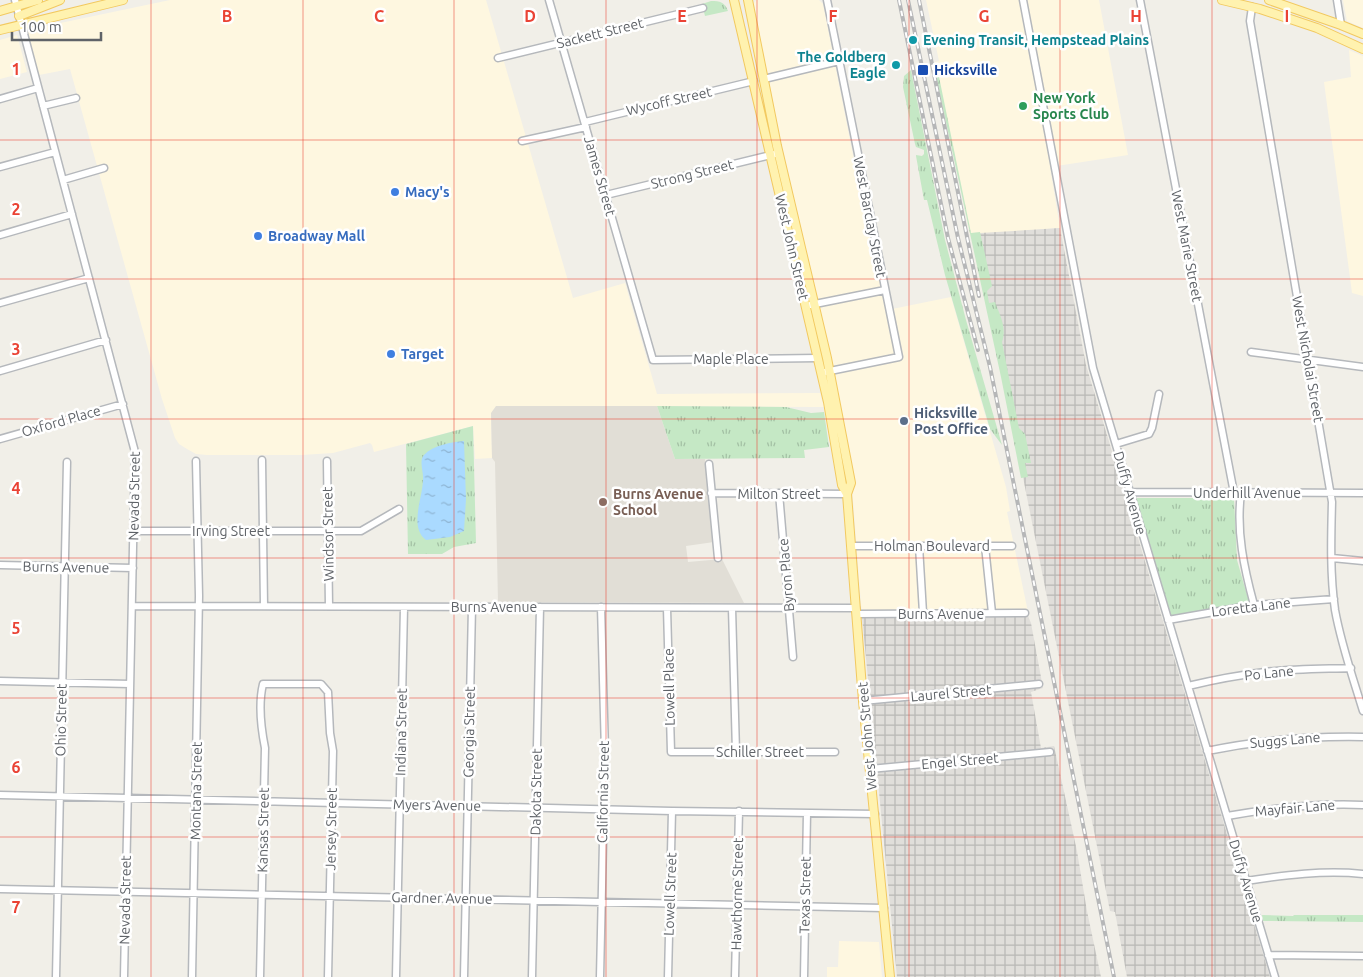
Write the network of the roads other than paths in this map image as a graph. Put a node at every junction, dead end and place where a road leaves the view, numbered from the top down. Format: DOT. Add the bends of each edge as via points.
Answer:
graph roads {
  1 [pos="38,0"];
  2 [pos="60,0"];
  3 [pos="123,0"];
  4 [pos="549,0"];
  5 [pos="734,0"];
  6 [pos="748,0"];
  7 [pos="826,0"];
  8 [pos="1023,0"];
  9 [pos="1140,0"];
  10 [pos="1222,0"];
  11 [pos="1270,0"];
  12 [pos="1337,0"];
  13 [pos="16,3"];
  14 [pos="1253,3"];
  15 [pos="703,8"];
  16 [pos="0,11"];
  17 [pos="19,16"];
  18 [pos="1332,22"];
  19 [pos="1341,25"];
  20 [pos="22,26"];
  21 [pos="0,30"];
  22 [pos="1330,34"];
  23 [pos="1363,34"];
  24 [pos="562,43"];
  25 [pos="1363,49"];
  26 [pos="498,58"];
  27 [pos="839,61"];
  28 [pos="764,79"];
  29 [pos="754,81"];
  30 [pos="38,88"];
  31 [pos="76,98"];
  32 [pos="0,99"];
  33 [pos="44,106"];
  34 [pos="586,124"];
  35 [pos="522,141"];
  36 [pos="55,152"];
  37 [pos="775,154"];
  38 [pos="0,167"];
  39 [pos="104,168"];
  40 [pos="63,180"];
  41 [pos="606,195"];
  42 [pos="72,214"];
  43 [pos="785,221"];
  44 [pos="0,235"];
  45 [pos="798,237"];
  46 [pos="89,278"];
  47 [pos="885,290"];
  48 [pos="0,303"];
  49 [pos="810,304"];
  50 [pos="106,340"];
  51 [pos="651,352"];
  52 [pos="1251,352"];
  53 [pos="818,358"];
  54 [pos="1308,360"];
  55 [pos="1363,367"];
  56 [pos="0,371"];
  57 [pos="825,372"];
  58 [pos="1159,394"];
  59 [pos="123,404"];
  60 [pos="0,439"];
  61 [pos="1116,444"];
  62 [pos="836,448"];
  63 [pos="845,453"];
  64 [pos="262,460"];
  65 [pos="196,461"];
  66 [pos="327,461"];
  67 [pos="67,462"];
  68 [pos="708,464"];
  69 [pos="1130,492"];
  70 [pos="711,493"];
  71 [pos="1237,493"];
  72 [pos="1330,493"];
  73 [pos="1363,493"];
  74 [pos="779,494"];
  75 [pos="847,494"];
  76 [pos="398,509"];
  77 [pos="134,531"];
  78 [pos="198,531"];
  79 [pos="263,531"];
  80 [pos="328,531"];
  81 [pos="852,546"];
  82 [pos="919,546"];
  83 [pos="985,546"];
  84 [pos="1012,546"];
  85 [pos="718,558"];
  86 [pos="1332,558"];
  87 [pos="1363,561"];
  88 [pos="0,565"];
  89 [pos="65,566"];
  90 [pos="132,568"];
  91 [pos="1334,599"];
  92 [pos="1254,605"];
  93 [pos="132,606"];
  94 [pos="198,606"];
  95 [pos="264,606"];
  96 [pos="329,606"];
  97 [pos="404,607"];
  98 [pos="472,607"];
  99 [pos="540,607"];
  100 [pos="601,607"];
  101 [pos="667,608"];
  102 [pos="732,608"];
  103 [pos="789,608"];
  104 [pos="856,611"];
  105 [pos="992,613"];
  106 [pos="1025,613"];
  107 [pos="923,614"];
  108 [pos="1168,620"];
  109 [pos="793,657"];
  110 [pos="1351,668"];
  111 [pos="0,681"];
  112 [pos="62,682"];
  113 [pos="130,684"];
  114 [pos="263,684"];
  115 [pos="1039,684"];
  116 [pos="1188,686"];
  117 [pos="863,701"];
  118 [pos="1363,711"];
  119 [pos="1363,737"];
  120 [pos="1207,751"];
  121 [pos="686,752"];
  122 [pos="736,752"];
  123 [pos="835,752"];
  124 [pos="1050,752"];
  125 [pos="870,769"];
  126 [pos="0,795"];
  127 [pos="60,796"];
  128 [pos="128,798"];
  129 [pos="196,799"];
  130 [pos="264,801"];
  131 [pos="332,802"];
  132 [pos="400,804"];
  133 [pos="468,805"];
  134 [pos="1363,805"];
  135 [pos="535,807"];
  136 [pos="604,808"];
  137 [pos="672,811"];
  138 [pos="739,811"];
  139 [pos="807,813"];
  140 [pos="875,814"];
  141 [pos="1226,816"];
  142 [pos="1363,874"];
  143 [pos="1246,882"];
  144 [pos="0,889"];
  145 [pos="58,890"];
  146 [pos="126,891"];
  147 [pos="194,893"];
  148 [pos="262,894"];
  149 [pos="330,896"];
  150 [pos="397,897"];
  151 [pos="465,899"];
  152 [pos="533,900"];
  153 [pos="601,902"];
  154 [pos="669,903"];
  155 [pos="737,905"];
  156 [pos="805,906"];
  157 [pos="884,908"];
  158 [pos="1268,955"];
  159 [pos="1363,956"];
  160 [pos="56,977"];
  161 [pos="124,977"];
  162 [pos="192,977"];
  163 [pos="260,977"];
  164 [pos="328,977"];
  165 [pos="396,977"];
  166 [pos="464,977"];
  167 [pos="532,977"];
  168 [pos="600,977"];
  169 [pos="668,977"];
  170 [pos="736,977"];
  171 [pos="804,977"];
  172 [pos="890,977"];
  173 [pos="1274,977"];
  1 -- 13 [label="main road"];
  2 -- 17 [label="main road"];
  3 -- 20 [label="main road"];
  4 -- 24 [label="street, James Street"];
  5 -- 29 [label="main road, West John Street"];
  6 -- 28 [label="main road, West John Street"];
  7 -- 27 [label="street, West Barclay Street"];
  8 -- 61 [label="street, Duffy Avenue" via="1093,368"];
  9 -- 71 [label="street, West Marie Street"];
  10 -- 14 [label="main road"];
  11 -- 18 [label="main road"];
  12 -- 19 [label="street"];
  13 -- 16 [label="main road"];
  13 -- 17 [label="street, Nevada Street"];
  14 -- 22 [label="main road"];
  14 -- 54 [label="street, West Nicholai Street" via="1250,21"];
  15 -- 24 [label="street, Sackett Street"];
  17 -- 20 [label="street, Nevada Street"];
  18 -- 19 [label="main road"];
  18 -- 22 [label="main road"];
  19 -- 23 [label="main road"];
  20 -- 21 [label="main road"];
  20 -- 30 [label="street, Nevada Street"];
  22 -- 25 [label="main road"];
  24 -- 26 [label="street, Sackett Street"];
  24 -- 34 [label="street, James Street"];
  27 -- 28 [label="street"];
  27 -- 47 [label="street, West Barclay Street"];
  28 -- 37 [label="main road, West John Street"];
  29 -- 34 [label="street, Wycoff Street"];
  29 -- 37 [label="main road, West John Street"];
  30 -- 32 [label="street"];
  30 -- 33 [label="street, Nevada Street"];
  31 -- 33 [label="street"];
  33 -- 36 [label="street, Nevada Street"];
  34 -- 35 [label="street, Wycoff Street"];
  34 -- 41 [label="street, James Street"];
  36 -- 38 [label="street"];
  36 -- 40 [label="street, Nevada Street"];
  37 -- 41 [label="street, Strong Street"];
  37 -- 43 [label="main road, West John Street"];
  37 -- 45 [label="main road, West John Street"];
  39 -- 40 [label="street"];
  40 -- 42 [label="street, Nevada Street"];
  41 -- 51 [label="street, James Street"];
  42 -- 44 [label="street"];
  42 -- 46 [label="street, Nevada Street"];
  43 -- 45 [label="main road" via="790,222 794,235"];
  43 -- 49 [label="main road, West John Street"];
  45 -- 49 [label="main road, West John Street"];
  46 -- 48 [label="street"];
  46 -- 50 [label="street, Nevada Street"];
  47 -- 49 [label="street"];
  47 -- 57 [label="street, West Barclay Street" via="899,357"];
  49 -- 53 [label="main road, West John Street"];
  49 -- 57 [label="main road, West John Street"];
  50 -- 56 [label="street"];
  50 -- 59 [label="street, Nevada Street"];
  51 -- 53 [label="street, Maple Place" via="653,360"];
  52 -- 54 [label="street"];
  53 -- 57 [label="main road, West John Street"];
  54 -- 55 [label="street"];
  54 -- 72 [label="street, West Nicholai Street"];
  57 -- 62 [label="main road, West John Street"];
  57 -- 63 [label="main road, West John Street"];
  58 -- 61 [label="street" via="1150,434"];
  59 -- 60 [label="street, Oxford Place"];
  59 -- 77 [label="street, Nevada Street" via="136,452"];
  61 -- 69 [label="street, Duffy Avenue"];
  62 -- 63 [label="main road"];
  62 -- 75 [label="main road, West John Street" via="842,485"];
  63 -- 75 [label="main road, West John Street" via="851,482"];
  64 -- 79 [label="street"];
  65 -- 78 [label="street, Montana Street"];
  66 -- 80 [label="street, Windsor Street"];
  67 -- 89 [label="street, Ohio Street"];
  68 -- 70 [label="street"];
  69 -- 71 [label="street, Underhill Avenue"];
  69 -- 108 [label="street, Duffy Avenue"];
  70 -- 74 [label="street, Milton Street"];
  70 -- 85 [label="street"];
  71 -- 72 [label="street, Underhill Avenue"];
  71 -- 92 [label="street, West Marie Street" via="1241,547"];
  72 -- 73 [label="street, Underhill Avenue"];
  72 -- 86 [label="street, West Nicholai Street"];
  74 -- 75 [label="street, Milton Street"];
  74 -- 103 [label="street, Byron Place"];
  75 -- 81 [label="main road, West John Street"];
  76 -- 80 [label="street, Irving Street" via="361,531"];
  77 -- 78 [label="street, Irving Street"];
  77 -- 90 [label="street, Nevada Street"];
  78 -- 79 [label="street, Irving Street"];
  78 -- 94 [label="street, Montana Street"];
  79 -- 80 [label="street, Irving Street"];
  79 -- 95 [label="street"];
  80 -- 96 [label="street, Windsor Street"];
  81 -- 82 [label="street, Holman Boulevard"];
  81 -- 104 [label="main road, West John Street"];
  82 -- 83 [label="street, Holman Boulevard"];
  82 -- 107 [label="street"];
  83 -- 84 [label="street, Holman Boulevard"];
  83 -- 105 [label="street"];
  86 -- 87 [label="street"];
  86 -- 91 [label="street, West Nicholai Street"];
  88 -- 89 [label="street, Burns Avenue"];
  89 -- 90 [label="street, Burns Avenue"];
  89 -- 112 [label="street, Ohio Street"];
  90 -- 93 [label="street, Nevada Street"];
  91 -- 92 [label="street, Loretta Lane"];
  91 -- 110 [label="street, West Nicholai Street"];
  92 -- 108 [label="street, Loretta Lane"];
  93 -- 94 [label="street, Burns Avenue"];
  93 -- 113 [label="street, Nevada Street"];
  94 -- 95 [label="street, Burns Avenue"];
  94 -- 129 [label="street, Montana Street"];
  95 -- 96 [label="street, Burns Avenue"];
  96 -- 97 [label="street, Burns Avenue"];
  97 -- 98 [label="street, Burns Avenue"];
  97 -- 132 [label="street, Indiana Street"];
  98 -- 99 [label="street, Burns Avenue"];
  98 -- 133 [label="street, Georgia Street"];
  99 -- 100 [label="street, Burns Avenue"];
  99 -- 135 [label="street, Dakota Street"];
  100 -- 101 [label="street, Burns Avenue"];
  100 -- 136 [label="street, California Street"];
  101 -- 102 [label="street, Burns Avenue"];
  101 -- 121 [label="street, Lowell Place" via="671,752"];
  102 -- 103 [label="street, Burns Avenue"];
  102 -- 122 [label="street"];
  103 -- 104 [label="street, Burns Avenue"];
  103 -- 109 [label="street, Byron Place"];
  104 -- 107 [label="street, Burns Avenue"];
  104 -- 117 [label="main road, West John Street"];
  105 -- 106 [label="street, Burns Avenue"];
  105 -- 107 [label="street, Burns Avenue"];
  108 -- 116 [label="street, Duffy Avenue"];
  110 -- 116 [label="street, Po Lane" via="1266,672"];
  110 -- 118 [label="street, West Nicholai Street"];
  111 -- 112 [label="street"];
  112 -- 113 [label="street"];
  112 -- 127 [label="street, Ohio Street"];
  113 -- 128 [label="street, Nevada Street"];
  114 -- 130 [label="street, Kansas Street"];
  114 -- 131 [label="street, Jersey Street" via="321,684 327,688 333,751"];
  115 -- 117 [label="street, Laurel Street"];
  116 -- 120 [label="street, Duffy Avenue"];
  117 -- 125 [label="main road, West John Street"];
  119 -- 120 [label="street, Suggs Lane" via="1292,738"];
  120 -- 141 [label="street, Duffy Avenue"];
  121 -- 122 [label="street, Schiller Street"];
  122 -- 123 [label="street, Schiller Street"];
  124 -- 125 [label="street, Engel Street"];
  125 -- 140 [label="main road, West John Street"];
  126 -- 127 [label="street, Myers Avenue"];
  127 -- 128 [label="street, Myers Avenue"];
  127 -- 145 [label="street, Ohio Street"];
  128 -- 129 [label="street, Myers Avenue"];
  128 -- 146 [label="street, Nevada Street"];
  129 -- 130 [label="street, Myers Avenue"];
  129 -- 147 [label="street, Montana Street"];
  130 -- 131 [label="street, Myers Avenue"];
  130 -- 148 [label="street, Kansas Street"];
  131 -- 132 [label="street, Myers Avenue"];
  131 -- 149 [label="street, Jersey Street"];
  132 -- 133 [label="street, Myers Avenue"];
  132 -- 150 [label="street, Indiana Street"];
  133 -- 135 [label="street, Myers Avenue"];
  133 -- 151 [label="street, Georgia Street"];
  134 -- 141 [label="street, Mayfair Lane" via="1302,805"];
  135 -- 136 [label="street, Myers Avenue"];
  135 -- 152 [label="street, Dakota Street"];
  136 -- 137 [label="street, Myers Avenue"];
  136 -- 153 [label="street, California Street"];
  137 -- 138 [label="street, Myers Avenue"];
  137 -- 154 [label="street, Lowell Street"];
  138 -- 139 [label="street, Myers Avenue"];
  138 -- 155 [label="street, Hawthorne Street"];
  139 -- 140 [label="street, Myers Avenue"];
  139 -- 156 [label="street, Texas Street"];
  140 -- 157 [label="main road, West John Street"];
  141 -- 143 [label="street, Duffy Avenue"];
  142 -- 143 [label="street" via="1321,872"];
  143 -- 158 [label="street, Duffy Avenue"];
  144 -- 145 [label="street, Gardner Avenue"];
  145 -- 146 [label="street, Gardner Avenue"];
  145 -- 160 [label="street, Ohio Street"];
  146 -- 147 [label="street, Gardner Avenue"];
  146 -- 161 [label="street, Nevada Street"];
  147 -- 148 [label="street, Gardner Avenue"];
  147 -- 162 [label="street, Montana Street"];
  148 -- 149 [label="street, Gardner Avenue"];
  148 -- 163 [label="street, Kansas Street"];
  149 -- 150 [label="street, Gardner Avenue"];
  149 -- 164 [label="street, Jersey Street"];
  150 -- 151 [label="street, Gardner Avenue"];
  150 -- 165 [label="street, Indiana Street"];
  151 -- 152 [label="street, Gardner Avenue"];
  151 -- 166 [label="street, Georgia Street"];
  152 -- 153 [label="street, Gardner Avenue"];
  152 -- 167 [label="street, Dakota Street"];
  153 -- 154 [label="street, Gardner Avenue"];
  153 -- 168 [label="street, California Street"];
  154 -- 155 [label="street, Gardner Avenue"];
  154 -- 169 [label="street, Lowell Street"];
  155 -- 156 [label="street, Gardner Avenue"];
  155 -- 170 [label="street, Hawthorne Street"];
  156 -- 157 [label="street, Gardner Avenue"];
  156 -- 171 [label="street, Texas Street"];
  157 -- 172 [label="main road, West John Street"];
  158 -- 159 [label="street"];
  158 -- 173 [label="street, Duffy Avenue"];
}
